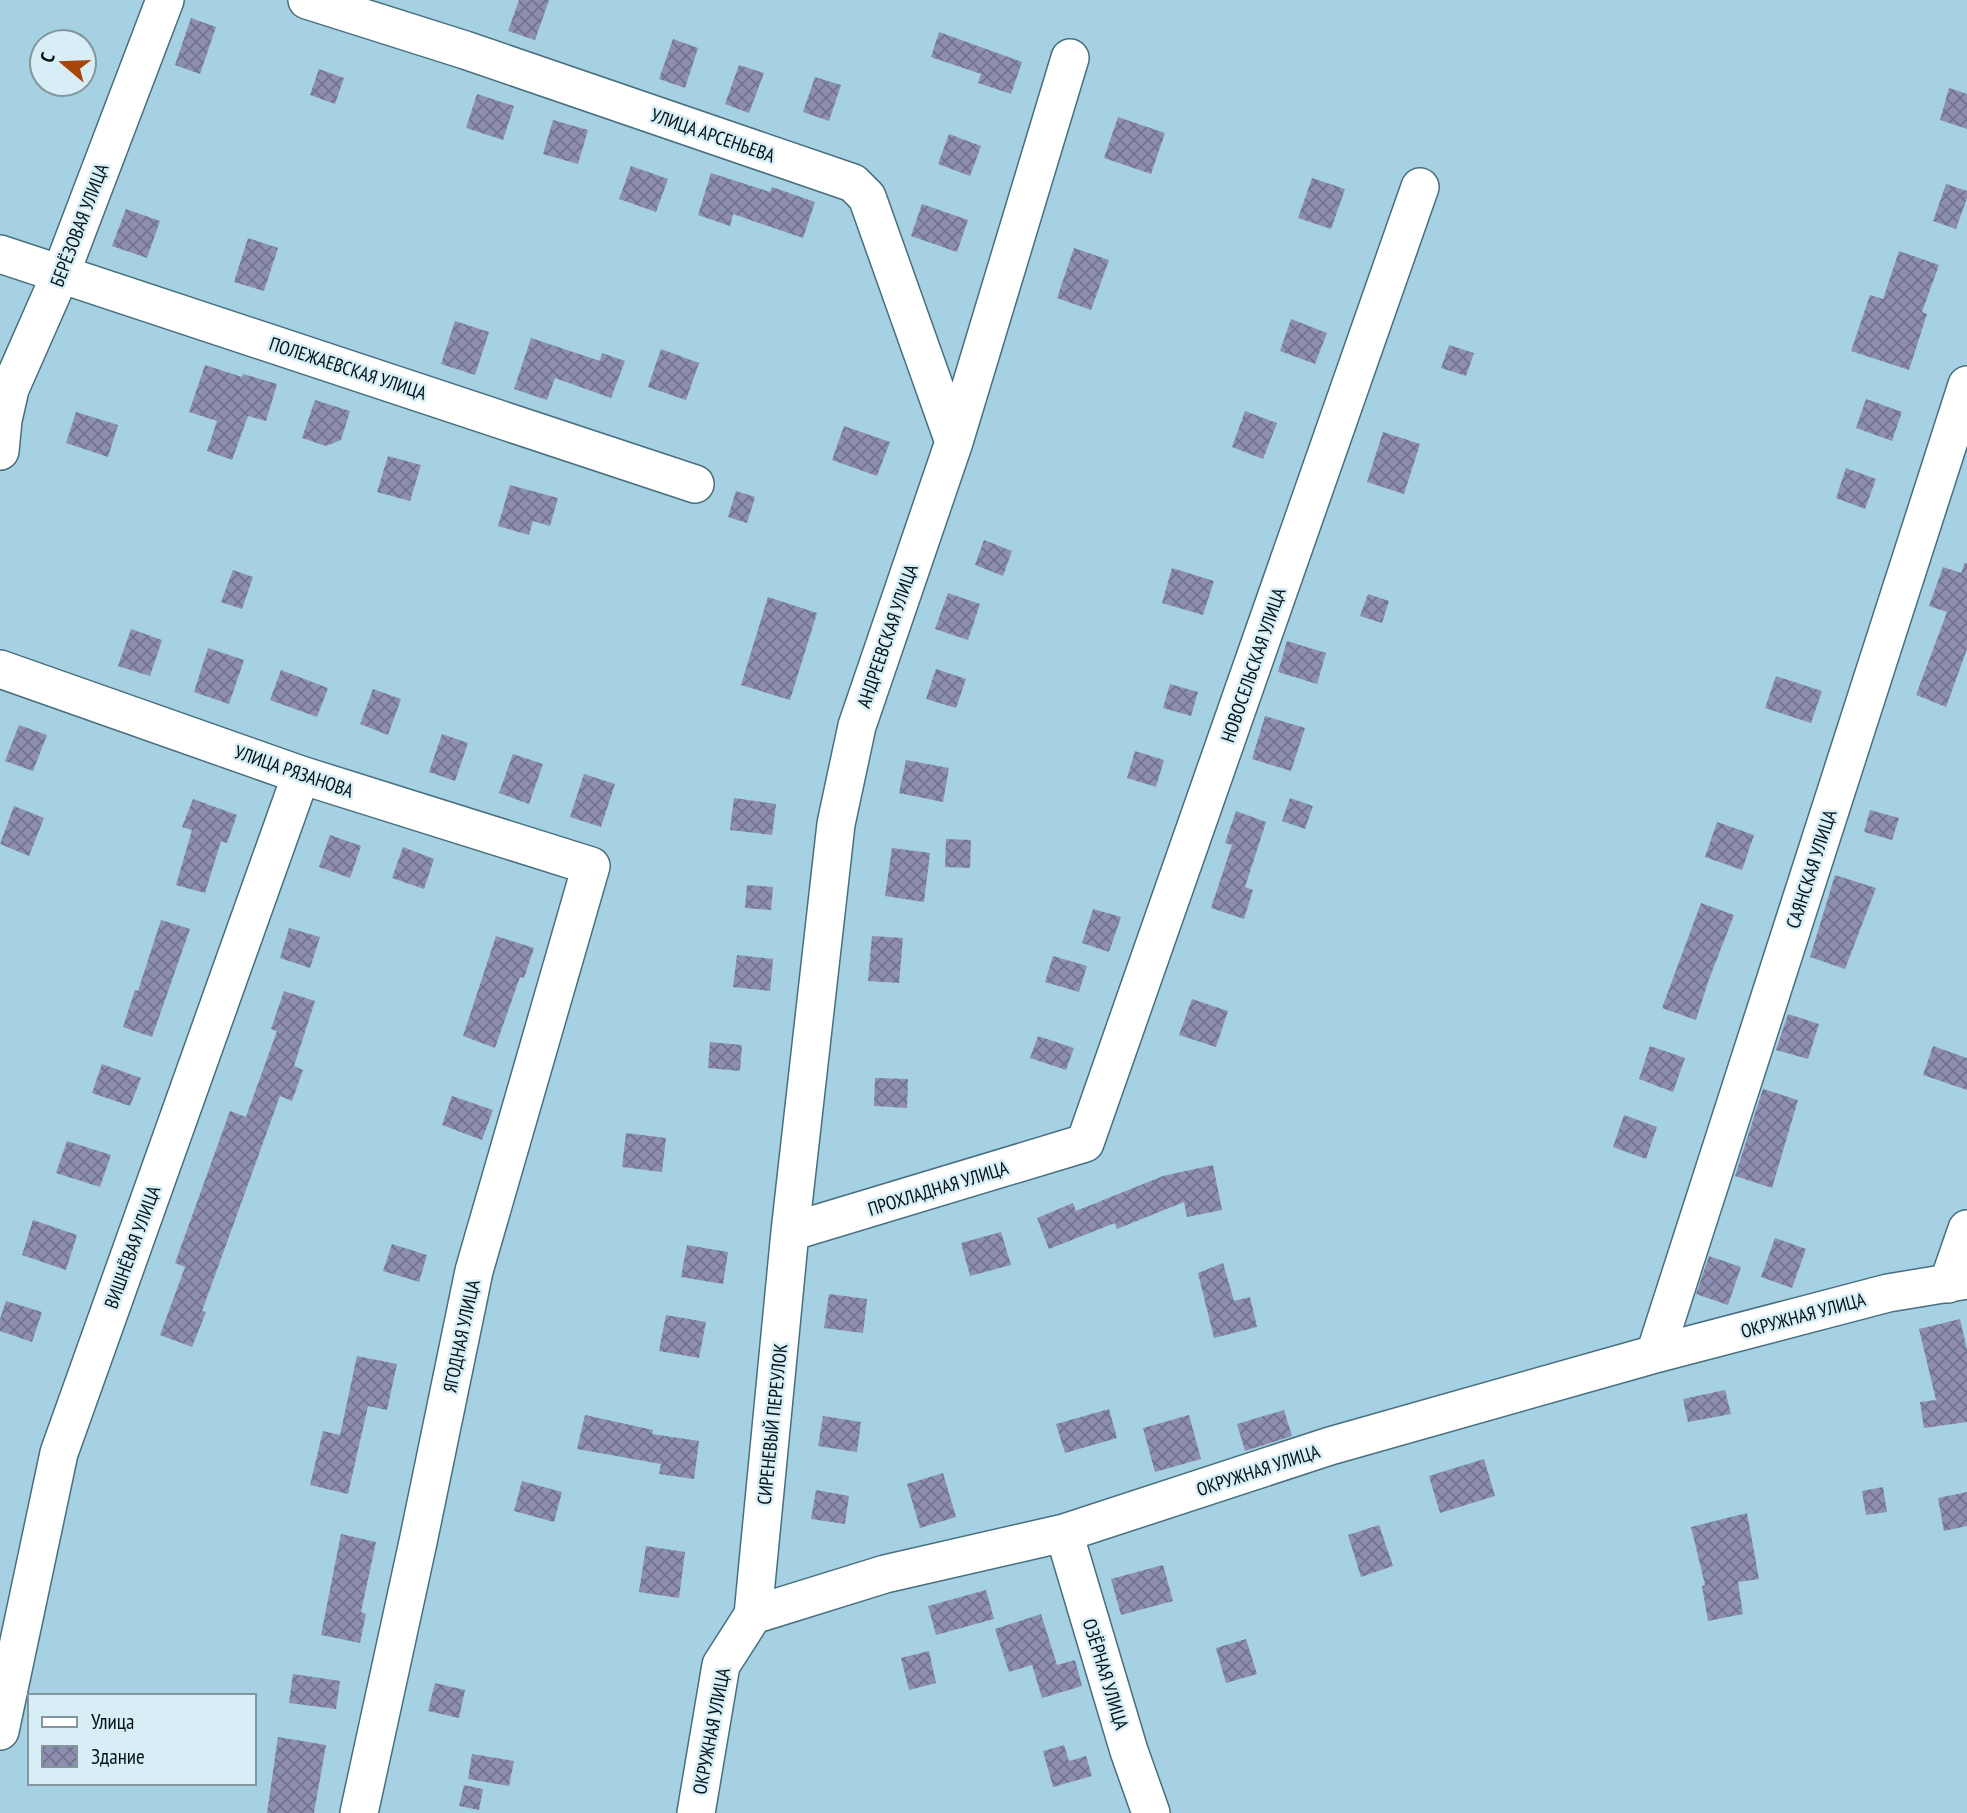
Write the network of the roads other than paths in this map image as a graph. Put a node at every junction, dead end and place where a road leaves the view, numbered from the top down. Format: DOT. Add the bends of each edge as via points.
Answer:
graph roads {
  1 [pos="165,0"];
  2 [pos="307,0"];
  3 [pos="1070,58"];
  4 [pos="1420,187"];
  5 [pos="0,254"];
  6 [pos="61,273"];
  7 [pos="1967,385"];
  8 [pos="954,442"];
  9 [pos="0,451"];
  10 [pos="695,484"];
  11 [pos="0,669"];
  12 [pos="301,775"];
  13 [pos="591,866"];
  14 [pos="1085,1143"];
  15 [pos="1967,1229"];
  16 [pos="790,1232"];
  17 [pos="1958,1282"];
  18 [pos="1655,1354"];
  19 [pos="1064,1533"];
  20 [pos="753,1615"];
  21 [pos="0,1731"];
  22 [pos="359,1813"];
  23 [pos="696,1813"];
  24 [pos="1151,1813"];
  1 -- 6 [label="street, БЕРЁЗОВАЯ УЛИЦА"];
  2 -- 8 [label="street, УЛИЦА АРСЕНЬЕВА" via="853,183 867,197"];
  3 -- 8 [label="street, АНДРЕЕВСКАЯ УЛИЦА"];
  4 -- 14 [label="street, НОВОСЕЛЬСКАЯ УЛИЦА"];
  5 -- 6 [label="street, ПОЛЕЖАЕВСКАЯ УЛИЦА"];
  6 -- 9 [label="street, БЕРЁЗОВАЯ УЛИЦА" via="10,388"];
  6 -- 10 [label="street, ПОЛЕЖАЕВСКАЯ УЛИЦА"];
  7 -- 18 [label="street, САЯНСКАЯ УЛИЦА"];
  8 -- 16 [label="street, АНДРЕЕВСКАЯ УЛИЦА" via="857,726 836,824"];
  11 -- 12 [label="street, УЛИЦА РЯЗАНОВА"];
  12 -- 13 [label="street, УЛИЦА РЯЗАНОВА"];
  12 -- 21 [label="street, ВИШНЁВАЯ УЛИЦА" via="59,1453"];
  13 -- 22 [label="street, ЯГОДНАЯ УЛИЦА" via="474,1271"];
  14 -- 16 [label="street, ПРОХЛАДНАЯ УЛИЦА"];
  15 -- 17 [label="street"];
  16 -- 20 [label="street, СИРЕНЕВЫЙ ПЕРЕУЛОК"];
  17 -- 18 [label="street, ОКРУЖНАЯ УЛИЦА" via="1888,1293"];
  18 -- 19 [label="street, ОКРУЖНАЯ УЛИЦА" via="1330,1446"];
  19 -- 20 [label="street, ОКРУЖНАЯ УЛИЦА" via="885,1574"];
  19 -- 24 [label="street, ОЗЁРНАЯ УЛИЦА"];
  20 -- 23 [label="street, ОКРУЖНАЯ УЛИЦА" via="721,1665"];
}
